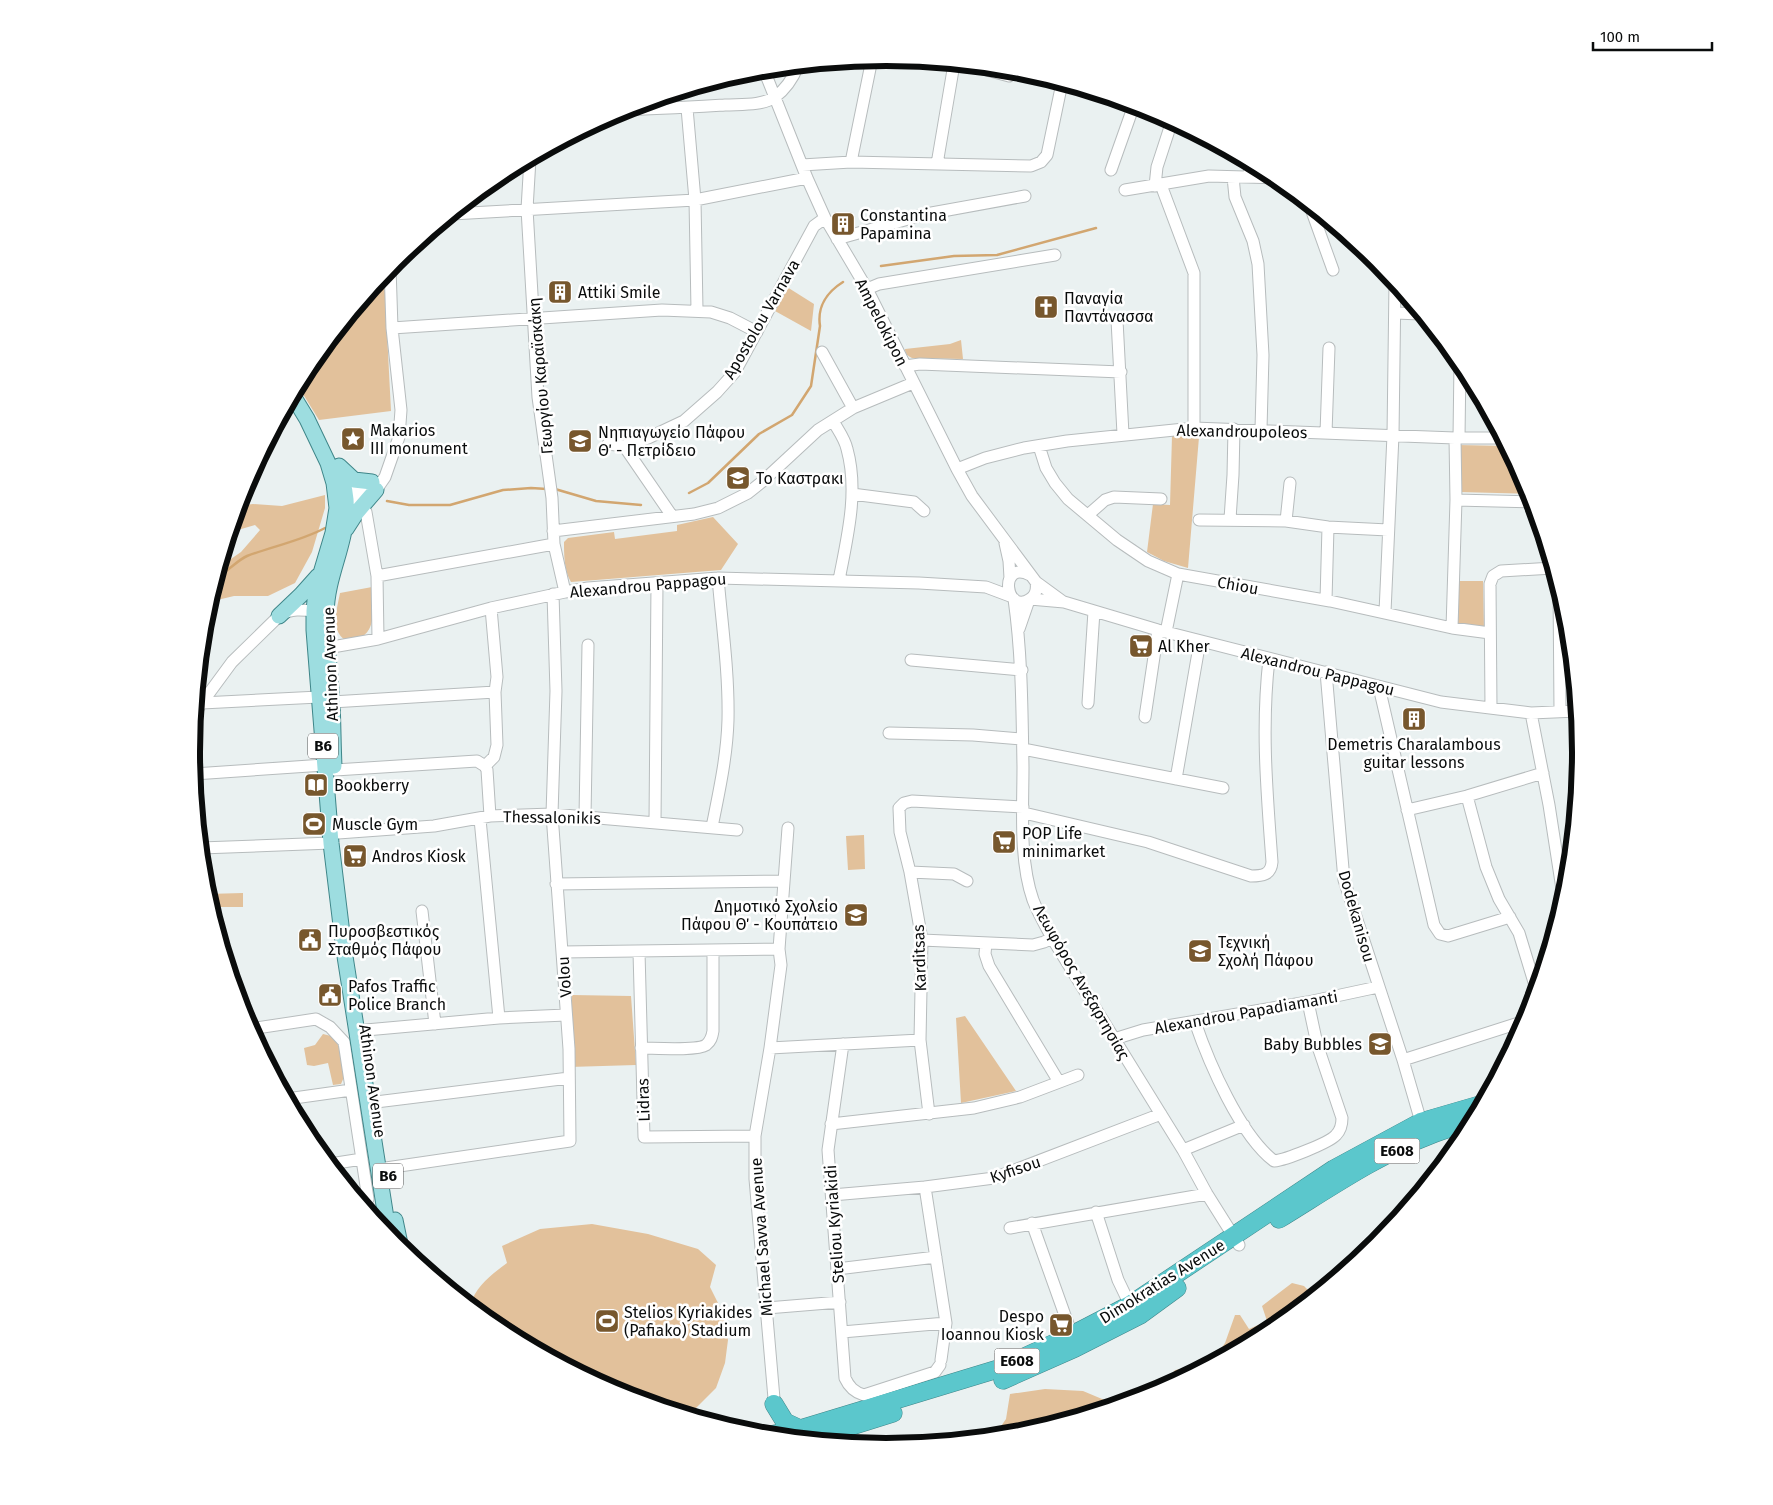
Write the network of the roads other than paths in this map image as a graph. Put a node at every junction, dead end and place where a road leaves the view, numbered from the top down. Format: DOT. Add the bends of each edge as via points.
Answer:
graph roads {
  1 [pos="870,67"];
  2 [pos="953,70"];
  3 [pos="795,72"];
  4 [pos="767,77"];
  5 [pos="1061,89"];
  6 [pos="775,96"];
  7 [pos="687,108"];
  8 [pos="649,109"];
  9 [pos="1132,112"];
  10 [pos="1170,128"];
  11 [pos="851,162"];
  12 [pos="936,164"];
  13 [pos="530,166"];
  14 [pos="802,166"];
  15 [pos="1111,170"];
  16 [pos="1250,171"];
  17 [pos="1233,176"];
  18 [pos="1248,176"];
  19 [pos="1260,177"];
  20 [pos="807,178"];
  21 [pos="1158,186"];
  22 [pos="1126,190"];
  23 [pos="1025,196"];
  24 [pos="695,200"];
  25 [pos="527,209"];
  26 [pos="463,213"];
  27 [pos="1314,216"];
  28 [pos="825,218"];
  29 [pos="838,239"];
  30 [pos="1055,255"];
  31 [pos="1333,270"];
  32 [pos="390,279"];
  33 [pos="867,289"];
  34 [pos="1395,292"];
  35 [pos="697,310"];
  36 [pos="1395,313"];
  37 [pos="1413,314"];
  38 [pos="534,319"];
  39 [pos="1117,320"];
  40 [pos="392,328"];
  41 [pos="757,332"];
  42 [pos="1329,348"];
  43 [pos="822,352"];
  44 [pos="905,366"];
  45 [pos="1121,372"];
  46 [pos="1459,375"];
  47 [pos="913,384"];
  48 [pos="297,402"];
  49 [pos="853,408"];
  50 [pos="307,419"];
  51 [pos="833,421"];
  52 [pos="1194,428"];
  53 [pos="1234,429"];
  54 [pos="1261,429"];
  55 [pos="1326,433"];
  56 [pos="1124,434"];
  57 [pos="1393,435"];
  58 [pos="1457,438"];
  59 [pos="1496,438"];
  60 [pos="608,444"];
  61 [pos="624,446"];
  62 [pos="1039,446"];
  63 [pos="336,463"];
  64 [pos="957,469"];
  65 [pos="1290,483"];
  66 [pos="374,486"];
  67 [pos="852,494"];
  68 [pos="1161,498"];
  69 [pos="1456,500"];
  70 [pos="342,502"];
  71 [pos="1525,502"];
  72 [pos="924,511"];
  73 [pos="366,512"];
  74 [pos="1088,515"];
  75 [pos="672,516"];
  76 [pos="1230,519"];
  77 [pos="1199,520"];
  78 [pos="1286,521"];
  79 [pos="1328,527"];
  80 [pos="345,530"];
  81 [pos="1388,530"];
  82 [pos="553,531"];
  83 [pos="1004,540"];
  84 [pos="554,544"];
  85 [pos="1547,568"];
  86 [pos="319,574"];
  87 [pos="1178,574"];
  88 [pos="377,576"];
  89 [pos="718,578"];
  90 [pos="1033,578"];
  91 [pos="1010,579"];
  92 [pos="839,580"];
  93 [pos="657,583"];
  94 [pos="986,587"];
  95 [pos="565,592"];
  96 [pos="553,594"];
  97 [pos="1012,597"];
  98 [pos="1030,599"];
  99 [pos="1326,600"];
  100 [pos="1064,602"];
  101 [pos="492,608"];
  102 [pos="1094,611"];
  103 [pos="320,612"];
  104 [pos="1385,612"];
  105 [pos="279,616"];
  106 [pos="1559,616"];
  107 [pos="1452,628"];
  108 [pos="1019,631"];
  109 [pos="1162,631"];
  110 [pos="1490,633"];
  111 [pos="378,640"];
  112 [pos="1200,641"];
  113 [pos="588,645"];
  114 [pos="322,649"];
  115 [pos="1269,659"];
  116 [pos="911,660"];
  117 [pos="1022,670"];
  118 [pos="1326,672"];
  119 [pos="1379,687"];
  120 [pos="495,692"];
  121 [pos="325,699"];
  122 [pos="203,702"];
  123 [pos="1088,703"];
  124 [pos="202,707"];
  125 [pos="1491,708"];
  126 [pos="1571,711"];
  127 [pos="1560,712"];
  128 [pos="1531,713"];
  129 [pos="1145,717"];
  130 [pos="889,733"];
  131 [pos="1022,744"];
  132 [pos="485,766"];
  133 [pos="329,767"];
  134 [pos="1543,773"];
  135 [pos="201,774"];
  136 [pos="1176,779"];
  137 [pos="1223,788"];
  138 [pos="1467,796"];
  139 [pos="1023,810"];
  140 [pos="1407,810"];
  141 [pos="552,814"];
  142 [pos="485,817"];
  143 [pos="585,817"];
  144 [pos="655,823"];
  145 [pos="712,827"];
  146 [pos="788,828"];
  147 [pos="737,830"];
  148 [pos="335,838"];
  149 [pos="207,848"];
  150 [pos="910,872"];
  151 [pos="784,881"];
  152 [pos="967,882"];
  153 [pos="1561,882"];
  154 [pos="556,884"];
  155 [pos="422,911"];
  156 [pos="1510,917"];
  157 [pos="1052,938"];
  158 [pos="922,940"];
  159 [pos="986,943"];
  160 [pos="779,949"];
  161 [pos="713,951"];
  162 [pos="562,952"];
  163 [pos="639,952"];
  164 [pos="1534,980"];
  165 [pos="1378,987"];
  166 [pos="1308,1002"];
  167 [pos="566,1015"];
  168 [pos="354,1018"];
  169 [pos="499,1018"];
  170 [pos="1195,1022"];
  171 [pos="435,1024"];
  172 [pos="1517,1024"];
  173 [pos="258,1028"];
  174 [pos="366,1030"];
  175 [pos="336,1032"];
  176 [pos="1114,1038"];
  177 [pos="920,1040"];
  178 [pos="843,1044"];
  179 [pos="641,1048"];
  180 [pos="770,1048"];
  181 [pos="1403,1060"];
  182 [pos="1078,1075"];
  183 [pos="569,1078"];
  184 [pos="1059,1082"];
  185 [pos="351,1090"];
  186 [pos="293,1098"];
  187 [pos="376,1102"];
  188 [pos="1474,1107"];
  189 [pos="929,1114"];
  190 [pos="1161,1114"];
  191 [pos="1421,1122"];
  192 [pos="1464,1123"];
  193 [pos="831,1124"];
  194 [pos="1244,1125"];
  195 [pos="755,1136"];
  196 [pos="1183,1150"];
  197 [pos="362,1159"];
  198 [pos="337,1163"];
  199 [pos="382,1167"];
  200 [pos="925,1187"];
  201 [pos="1207,1194"];
  202 [pos="832,1195"];
  203 [pos="368,1199"];
  204 [pos="1096,1212"];
  205 [pos="388,1223"];
  206 [pos="1032,1223"];
  207 [pos="1010,1228"];
  208 [pos="398,1234"];
  209 [pos="1236,1240"];
  210 [pos="936,1257"];
  211 [pos="837,1269"];
  212 [pos="840,1302"];
  213 [pos="1130,1305"];
  214 [pos="766,1308"];
  215 [pos="946,1324"];
  216 [pos="842,1332"];
  217 [pos="1072,1335"];
  218 [pos="774,1404"];
  219 [pos="774,1429"];
  220 [pos="803,1434"];
  221 [pos="804,1434"];
  222 [pos="804,1434"];
  1 -- 11 [label="street"];
  2 -- 12 [label="street"];
  3 -- 6 [label="street"];
  4 -- 6 [label="street, Ampelokipon"];
  5 -- 12 [label="street" via="1047,155 1041,162 1031,166"];
  6 -- 7 [label="street" via="764,102"];
  6 -- 14 [label="street, Ampelokipon"];
  7 -- 8 [label="street"];
  7 -- 24 [label="street"];
  9 -- 15 [label="street"];
  10 -- 21 [label="street" via="1157,167"];
  11 -- 12 [label="street"];
  11 -- 14 [label="street"];
  13 -- 25 [label="street, Γεωργίου Καραϊσκάκη"];
  14 -- 20 [label="street, Ampelokipon"];
  16 -- 18 [label="street"];
  17 -- 18 [label="street"];
  17 -- 21 [label="street" via="1199,177"];
  17 -- 54 [label="street" via="1235,197 1253,241 1258,264 1263,355"];
  18 -- 19 [label="street"];
  20 -- 24 [label="street"];
  20 -- 28 [label="street, Ampelokipon"];
  21 -- 22 [label="street"];
  21 -- 52 [label="street" via="1194,273"];
  23 -- 29 [label="street" via="926,214"];
  24 -- 25 [label="street"];
  24 -- 35 [label="street"];
  25 -- 26 [label="street"];
  25 -- 38 [label="street, Γεωργίου Καραϊσκάκη"];
  27 -- 31 [label="street"];
  28 -- 29 [label="street, Ampelokipon"];
  28 -- 41 [label="street, Apostolou Varnava" via="814,226"];
  29 -- 33 [label="street, Ampelokipon"];
  30 -- 33 [label="street" via="895,281"];
  32 -- 40 [label="street"];
  33 -- 44 [label="street, Ampelokipon"];
  34 -- 36 [label="street"];
  35 -- 38 [label="street" via="650,310"];
  35 -- 41 [label="street" via="730,318"];
  36 -- 37 [label="street"];
  36 -- 57 [label="street"];
  38 -- 40 [label="street"];
  38 -- 82 [label="street, Γεωργίου Καραϊσκάκη" via="538,397 552,498"];
  39 -- 45 [label="street"];
  40 -- 66 [label="street" via="401,424 387,472"];
  41 -- 61 [label="street, Apostolou Varnava" via="734,372 696,412 668,429"];
  42 -- 55 [label="street"];
  43 -- 49 [label="street"];
  44 -- 45 [label="street"];
  44 -- 47 [label="street, Ampelokipon"];
  45 -- 56 [label="street"];
  46 -- 58 [label="street"];
  47 -- 49 [label="street"];
  47 -- 64 [label="street, Ampelokipon"];
  48 -- 50 [label="main road, B6"];
  49 -- 51 [label="street"];
  50 -- 63 [label="main road, B6" via="324,440"];
  50 -- 70 [label="main road, B6"];
  51 -- 67 [label="street" via="847,447"];
  51 -- 75 [label="street" via="818,430 748,493 718,508"];
  52 -- 53 [label="street, Alexandroupoleos"];
  52 -- 56 [label="street, Alexandroupoleos"];
  53 -- 54 [label="street, Alexandroupoleos"];
  53 -- 76 [label="street"];
  54 -- 55 [label="street, Alexandroupoleos"];
  55 -- 57 [label="street, Alexandroupoleos"];
  56 -- 62 [label="street, Alexandroupoleos"];
  57 -- 58 [label="street, Alexandroupoleos"];
  57 -- 81 [label="street"];
  58 -- 59 [label="street, Alexandroupoleos"];
  58 -- 69 [label="street"];
  60 -- 61 [label="street, Apostolou Varnava"];
  61 -- 75 [label="street"];
  62 -- 64 [label="street, Alexandroupoleos" via="985,458"];
  62 -- 74 [label="street, Chiou" via="1055,483"];
  63 -- 66 [label="main road" via="354,480"];
  63 -- 70 [label="main road, B6" via="343,481"];
  64 -- 83 [label="street, Ampelokipon"];
  65 -- 78 [label="street"];
  66 -- 70 [label="street"];
  66 -- 80 [label="main road"];
  67 -- 72 [label="street" via="914,502"];
  67 -- 92 [label="street"];
  68 -- 74 [label="street" via="1114,497 1105,500"];
  69 -- 71 [label="street"];
  69 -- 107 [label="street"];
  70 -- 80 [label="main road, Athinon Avenue / B6"];
  70 -- 86 [label="main road, Athinon Avenue / B6"];
  73 -- 88 [label="street"];
  74 -- 87 [label="street, Chiou" via="1144,559"];
  75 -- 82 [label="street"];
  76 -- 77 [label="street"];
  76 -- 78 [label="street"];
  78 -- 79 [label="street"];
  79 -- 81 [label="street"];
  79 -- 99 [label="street"];
  80 -- 103 [label="main road, Athinon Avenue / B6"];
  81 -- 104 [label="street"];
  82 -- 84 [label="street, Γεωργίου Καραϊσκάκη"];
  83 -- 90 [label="street, Ampelokipon"];
  83 -- 91 [label="street, Ampelokipon"];
  84 -- 88 [label="street"];
  84 -- 95 [label="street, Γεωργίου Καραϊσκάκη"];
  85 -- 110 [label="street" via="1501,571 1493,576 1490,584"];
  86 -- 103 [label="main road, Athinon Avenue / B6"];
  86 -- 105 [label="main road"];
  87 -- 99 [label="street, Chiou"];
  87 -- 109 [label="street"];
  88 -- 111 [label="street"];
  89 -- 92 [label="street, Alexandrou Pappagou"];
  89 -- 93 [label="street, Alexandrou Pappagou"];
  89 -- 145 [label="street" via="728,719 726,756"];
  90 -- 91 [label="street" via="1022,572"];
  90 -- 98 [label="street" via="1036,593"];
  90 -- 100 [label="street, Alexandrou Pappagou"];
  91 -- 94 [label="street, Alexandrou Pappagou"];
  91 -- 97 [label="street" via="1007,588"];
  92 -- 94 [label="street, Alexandrou Pappagou"];
  93 -- 95 [label="street, Alexandrou Pappagou"];
  93 -- 144 [label="street"];
  94 -- 97 [label="street, Alexandrou Pappagou"];
  95 -- 96 [label="street, Alexandrou Pappagou"];
  96 -- 101 [label="street, Alexandrou Pappagou"];
  96 -- 141 [label="street, Volou" via="556,691"];
  97 -- 98 [label="street" via="1023,602"];
  97 -- 108 [label="street, Λεωφόρος Ανεξαρτησίας"];
  98 -- 100 [label="street, Alexandrou Pappagou"];
  98 -- 108 [label="street, Λεωφόρος Ανεξαρτησίας"];
  99 -- 104 [label="street, Chiou"];
  100 -- 102 [label="street, Alexandrou Pappagou"];
  101 -- 111 [label="street, Alexandrou Pappagou"];
  101 -- 120 [label="street" via="497,676"];
  102 -- 109 [label="street, Alexandrou Pappagou"];
  102 -- 123 [label="street"];
  103 -- 105 [label="street" via="294,610"];
  103 -- 114 [label="main road, Athinon Avenue / B6"];
  104 -- 107 [label="street, Chiou"];
  105 -- 122 [label="street" via="232,662"];
  106 -- 127 [label="street"];
  107 -- 110 [label="street, Chiou"];
  108 -- 117 [label="street, Λεωφόρος Ανεξαρτησίας"];
  109 -- 112 [label="street, Alexandrou Pappagou"];
  109 -- 129 [label="street"];
  110 -- 125 [label="street"];
  111 -- 114 [label="street, Alexandrou Pappagou"];
  112 -- 115 [label="street, Alexandrou Pappagou"];
  112 -- 136 [label="street"];
  113 -- 143 [label="street"];
  114 -- 121 [label="main road, Athinon Avenue / B6"];
  115 -- 118 [label="street, Alexandrou Pappagou"];
  115 -- 139 [label="street" via="1264,699 1272,862 1268,873 1251,876 1148,842"];
  116 -- 117 [label="street"];
  117 -- 131 [label="street, Λεωφόρος Ανεξαρτησίας"];
  118 -- 119 [label="street, Alexandrou Pappagou"];
  118 -- 165 [label="street, Dodekanisou" via="1344,880"];
  119 -- 125 [label="street, Alexandrou Pappagou" via="1441,702"];
  119 -- 140 [label="street"];
  120 -- 121 [label="street"];
  120 -- 132 [label="street" via="497,745 494,757"];
  121 -- 124 [label="street"];
  121 -- 133 [label="main road, Athinon Avenue / B6"];
  125 -- 128 [label="street, Alexandrou Pappagou"];
  126 -- 127 [label="street, Alexandrou Pappagou"];
  127 -- 128 [label="street, Alexandrou Pappagou"];
  128 -- 134 [label="street"];
  130 -- 131 [label="street" via="973,735"];
  131 -- 136 [label="street"];
  131 -- 139 [label="street, Λεωφόρος Ανεξαρτησίας"];
  132 -- 133 [label="street" via="476,761"];
  132 -- 142 [label="street" via="488,776"];
  133 -- 135 [label="street"];
  133 -- 148 [label="main road, Athinon Avenue / B6"];
  134 -- 138 [label="street"];
  134 -- 153 [label="street"];
  136 -- 137 [label="street"];
  138 -- 140 [label="street"];
  138 -- 156 [label="street" via="1486,867"];
  139 -- 150 [label="street, Karditsas" via="912,801 901,805 898,813 900,832"];
  139 -- 157 [label="street, Λεωφόρος Ανεξαρτησίας" via="1025,860 1033,898"];
  140 -- 156 [label="street" via="1434,925 1440,934 1448,936"];
  141 -- 142 [label="street, Thessalonikis"];
  141 -- 143 [label="street, Thessalonikis"];
  141 -- 154 [label="street, Volou"];
  142 -- 148 [label="street, Thessalonikis"];
  142 -- 169 [label="street"];
  143 -- 144 [label="street, Thessalonikis"];
  144 -- 145 [label="street, Thessalonikis"];
  145 -- 147 [label="street, Thessalonikis"];
  146 -- 151 [label="street, Michael Savva Avenue"];
  148 -- 149 [label="street, Thessalonikis"];
  148 -- 168 [label="main road, Athinon Avenue / B6"];
  148 -- 174 [label="main road, Athinon Avenue / B6"];
  150 -- 152 [label="street" via="954,874"];
  150 -- 158 [label="street, Karditsas"];
  151 -- 154 [label="street"];
  151 -- 160 [label="street, Michael Savva Avenue"];
  154 -- 162 [label="street, Volou"];
  155 -- 171 [label="street"];
  156 -- 164 [label="street" via="1520,933"];
  157 -- 159 [label="street" via="1033,945"];
  157 -- 176 [label="street, Λεωφόρος Ανεξαρτησίας"];
  158 -- 159 [label="street"];
  158 -- 177 [label="street, Karditsas"];
  159 -- 184 [label="street" via="989,966"];
  160 -- 161 [label="street"];
  160 -- 180 [label="street, Michael Savva Avenue" via="781,965"];
  161 -- 163 [label="street"];
  161 -- 179 [label="street" via="712,1039 696,1048"];
  162 -- 163 [label="street"];
  162 -- 167 [label="street, Volou"];
  163 -- 179 [label="street, Lidras"];
  165 -- 166 [label="street, Alexandrou Papadiamanti"];
  165 -- 181 [label="street, Dodekanisou"];
  166 -- 170 [label="street, Alexandrou Papadiamanti"];
  166 -- 194 [label="street" via="1342,1127 1335,1137 1284,1160 1274,1161"];
  167 -- 169 [label="street"];
  167 -- 183 [label="street, Volou"];
  168 -- 175 [label="street"];
  168 -- 199 [label="main road, Athinon Avenue / B6"];
  169 -- 171 [label="street"];
  170 -- 176 [label="street, Alexandrou Papadiamanti"];
  170 -- 194 [label="street" via="1206,1054"];
  171 -- 174 [label="street"];
  172 -- 181 [label="street"];
  173 -- 175 [label="street" via="316,1019"];
  174 -- 187 [label="main road, Athinon Avenue / B6"];
  175 -- 185 [label="street" via="346,1049"];
  176 -- 190 [label="street, Λεωφόρος Ανεξαρτησίας"];
  177 -- 178 [label="street"];
  177 -- 189 [label="street, Karditsas"];
  178 -- 180 [label="street"];
  178 -- 193 [label="street, Steliou Kyriakidi"];
  179 -- 195 [label="street, Lidras" via="644,1137"];
  180 -- 195 [label="street, Michael Savva Avenue"];
  181 -- 191 [label="street, Dodekanisou"];
  182 -- 184 [label="street"];
  183 -- 187 [label="street"];
  183 -- 199 [label="street, Volou" via="570,1141"];
  184 -- 189 [label="street" via="997,1103"];
  185 -- 186 [label="street"];
  185 -- 197 [label="street"];
  187 -- 199 [label="main road, Athinon Avenue / B6"];
  188 -- 191 [label="highway, Dimokratias Avenue / E608"];
  189 -- 193 [label="street"];
  190 -- 196 [label="street, Λεωφόρος Ανεξαρτησίας"];
  190 -- 200 [label="street, Kyfisou" via="994,1178"];
  191 -- 209 [label="highway, Dimokratias Avenue / E608" via="1334,1169"];
  192 -- 209 [label="highway, Dimokratias Avenue / E608" via="1429,1135 1380,1159"];
  193 -- 202 [label="street, Steliou Kyriakidi" via="828,1150"];
  194 -- 196 [label="street"];
  195 -- 214 [label="street, Michael Savva Avenue" via="755,1179"];
  196 -- 201 [label="street, Λεωφόρος Ανεξαρτησίας"];
  197 -- 198 [label="street"];
  197 -- 199 [label="street"];
  197 -- 203 [label="street"];
  199 -- 205 [label="main road, Athinon Avenue / B6"];
  199 -- 208 [label="main road, Athinon Avenue / B6"];
  200 -- 202 [label="street, Kyfisou"];
  200 -- 210 [label="street"];
  201 -- 204 [label="street"];
  201 -- 209 [label="street, Λεωφόρος Ανεξαρτησίας"];
  202 -- 211 [label="street, Steliou Kyriakidi"];
  204 -- 206 [label="street"];
  204 -- 213 [label="street" via="1118,1280"];
  206 -- 207 [label="street"];
  206 -- 217 [label="street"];
  209 -- 213 [label="highway, Dimokratias Avenue / E608"];
  209 -- 221 [label="highway, Dimokratias Avenue / E608" via="1140,1315 1075,1348 1003,1380"];
  210 -- 211 [label="street"];
  210 -- 215 [label="street"];
  211 -- 212 [label="street, Steliou Kyriakidi"];
  212 -- 214 [label="street"];
  212 -- 216 [label="street, Steliou Kyriakidi"];
  213 -- 217 [label="highway, Dimokratias Avenue / E608"];
  214 -- 218 [label="street, Michael Savva Avenue"];
  215 -- 216 [label="street"];
  215 -- 216 [label="street, Steliou Kyriakidi" via="939,1366 864,1395 852,1389 845,1378"];
  217 -- 222 [label="highway, Dimokratias Avenue / E608" via="1001,1368"];
  218 -- 219 [label="street, Michael Savva Avenue"];
  218 -- 220 [label="highway" via="785,1422"];
}
